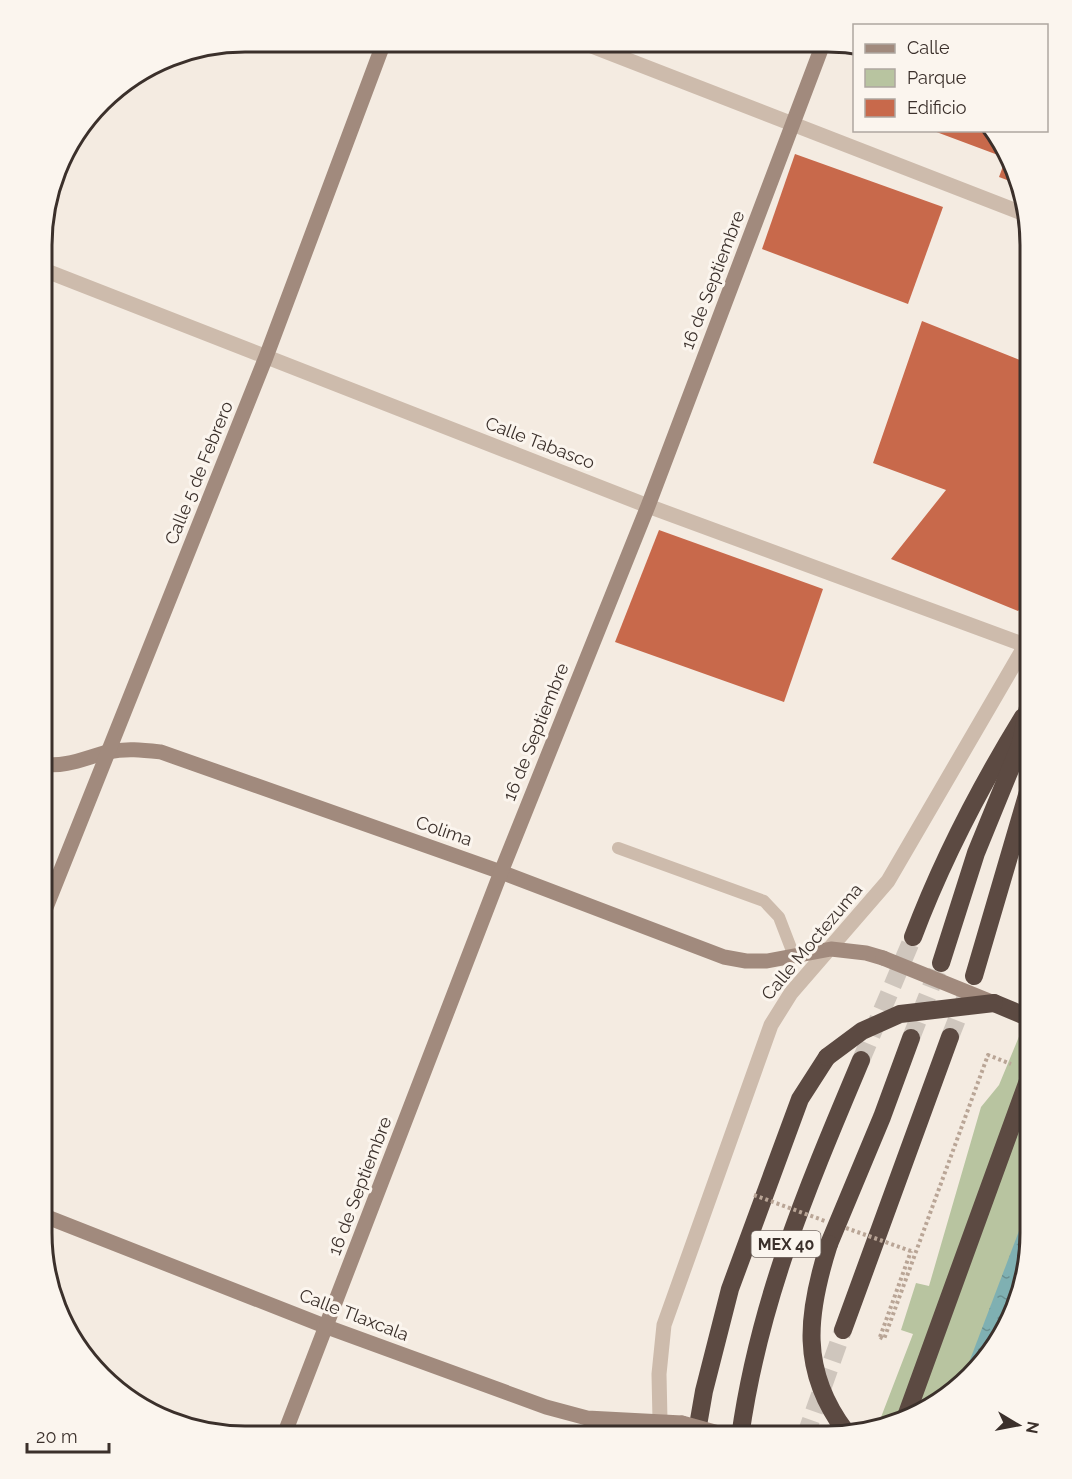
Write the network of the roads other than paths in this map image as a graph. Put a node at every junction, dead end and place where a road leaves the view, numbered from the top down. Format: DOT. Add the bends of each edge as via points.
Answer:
graph roads {
  1 [pos="380,52"];
  2 [pos="607,52"];
  3 [pos="821,52"];
  4 [pos="793,124"];
  5 [pos="1016,211"];
  6 [pos="52,273"];
  7 [pos="266,357"];
  8 [pos="648,507"];
  9 [pos="1020,638"];
  10 [pos="1020,654"];
  11 [pos="1020,722"];
  12 [pos="1019,749"];
  13 [pos="108,752"];
  14 [pos="52,766"];
  15 [pos="1019,819"];
  16 [pos="1019,838"];
  17 [pos="618,848"];
  18 [pos="1005,867"];
  19 [pos="501,872"];
  20 [pos="52,892"];
  21 [pos="913,937"];
  22 [pos="831,949"];
  23 [pos="794,956"];
  24 [pos="941,963"];
  25 [pos="974,976"];
  26 [pos="994,1003"];
  27 [pos="1019,1014"];
  28 [pos="950,1037"];
  29 [pos="911,1038"];
  30 [pos="861,1060"];
  31 [pos="1019,1085"];
  32 [pos="52,1219"];
  33 [pos="327,1327"];
  34 [pos="843,1330"];
  35 [pos="909,1408"];
  36 [pos="660,1420"];
  37 [pos="842,1425"];
  38 [pos="288,1426"];
  39 [pos="659,1426"];
  40 [pos="692,1426"];
  41 [pos="698,1426"];
  42 [pos="742,1426"];
  1 -- 7 [label="street, Calle 5 de Febrero"];
  2 -- 4 [label="street"];
  3 -- 4 [label="street, 16 de Septiembre"];
  4 -- 5 [label="street"];
  4 -- 8 [label="street, 16 de Septiembre"];
  6 -- 7 [label="street, Calle Tabasco"];
  7 -- 8 [label="street, Calle Tabasco"];
  7 -- 13 [label="street, Calle 5 de Febrero"];
  8 -- 9 [label="street, Calle Tabasco"];
  8 -- 19 [label="street, 16 de Septiembre"];
  10 -- 22 [label="street, Calle Moctezuma" via="888,881"];
  11 -- 21 [label="highway" via="934,881"];
  12 -- 24 [label="highway" via="976,853"];
  13 -- 14 [label="street, Colima"];
  13 -- 19 [label="street, Colima" via="134,748 161,752"];
  13 -- 20 [label="street, Calle 5 de Febrero"];
  15 -- 18 [label="highway"];
  16 -- 18 [label="highway"];
  17 -- 23 [label="lane" via="764,901 779,917"];
  18 -- 25 [label="highway"];
  19 -- 23 [label="street, Colima" via="724,957 767,961"];
  19 -- 33 [label="street, 16 de Septiembre"];
  22 -- 23 [label="street, Colima"];
  22 -- 26 [label="street, Colima, bridge" via="883,958"];
  22 -- 36 [label="street, Calle Moctezuma" via="791,993 771,1025 664,1325"];
  26 -- 27 [label="highway"];
  26 -- 41 [label="highway, bridge" via="900,1014 862,1031 827,1057 800,1100 730,1289"];
  28 -- 34 [label="highway"];
  29 -- 37 [label="highway, bridge" via="816,1284 810,1348 825,1396"];
  30 -- 42 [label="highway, MEX 40" via="780,1260 759,1332"];
  31 -- 35 [label="highway"];
  32 -- 33 [label="street, Calle Tlaxcala"];
  33 -- 36 [label="street, Calle Tlaxcala" via="546,1407 587,1418"];
  33 -- 38 [label="street, 16 de Septiembre"];
  36 -- 39 [label="street, Calle Moctezuma"];
  36 -- 40 [label="street, Calle Tlaxcala, bridge"];
}
